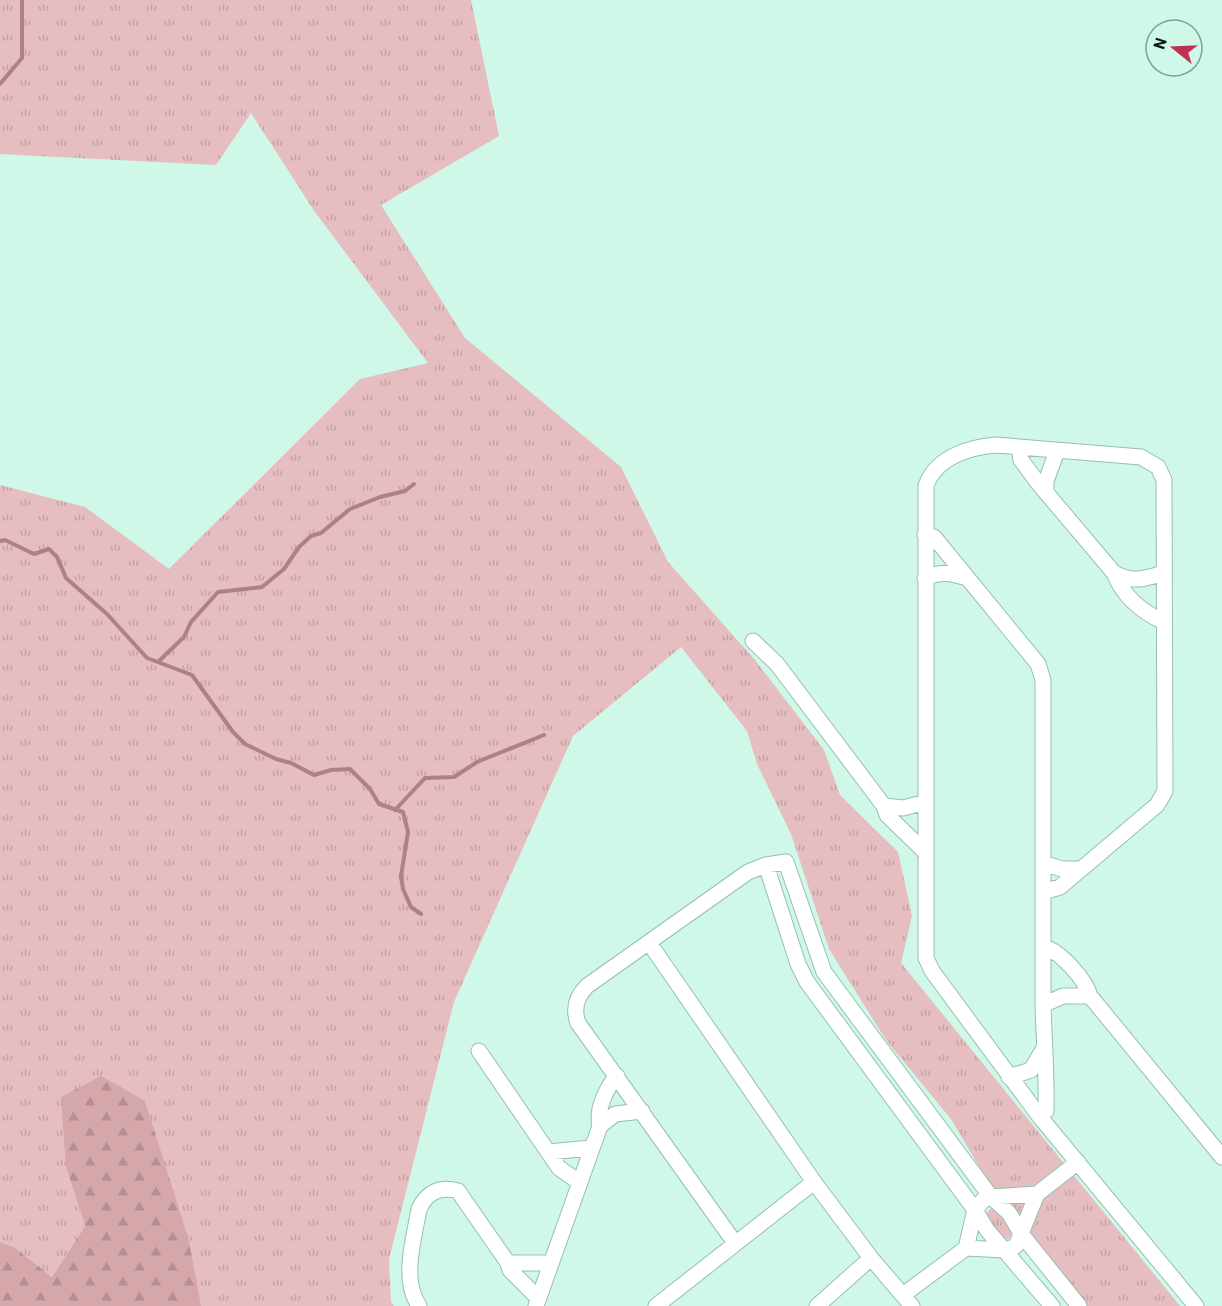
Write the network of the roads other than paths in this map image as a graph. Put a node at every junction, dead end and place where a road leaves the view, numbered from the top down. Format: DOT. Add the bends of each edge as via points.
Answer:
graph roads {
  1 [pos="1019,448"];
  2 [pos="1057,451"];
  3 [pos="1046,490"];
  4 [pos="926,535"];
  5 [pos="1114,573"];
  6 [pos="1164,573"];
  7 [pos="925,578"];
  8 [pos="967,578"];
  9 [pos="1164,622"];
  10 [pos="753,641"];
  11 [pos="926,802"];
  12 [pos="884,806"];
  13 [pos="925,852"];
  14 [pos="1043,862"];
  15 [pos="766,865"];
  16 [pos="1078,869"];
  17 [pos="1043,891"];
  18 [pos="650,944"];
  19 [pos="1044,947"];
  20 [pos="1090,996"];
  21 [pos="1043,1005"];
  22 [pos="1044,1048"];
  23 [pos="479,1051"];
  24 [pos="617,1076"];
  25 [pos="1009,1077"];
  26 [pos="642,1111"];
  27 [pos="1040,1117"];
  28 [pos="600,1126"];
  29 [pos="591,1148"];
  30 [pos="548,1152"];
  31 [pos="1222,1157"];
  32 [pos="1078,1162"];
  33 [pos="579,1182"];
  34 [pos="814,1182"];
  35 [pos="1037,1194"];
  36 [pos="992,1197"];
  37 [pos="975,1210"];
  38 [pos="1022,1235"];
  39 [pos="735,1243"];
  40 [pos="966,1248"];
  41 [pos="1006,1250"];
  42 [pos="871,1258"];
  43 [pos="508,1263"];
  44 [pos="551,1263"];
  45 [pos="908,1300"];
  46 [pos="537,1302"];
  47 [pos="419,1306"];
  48 [pos="656,1306"];
  49 [pos="817,1306"];
  50 [pos="1052,1306"];
  51 [pos="1079,1306"];
  52 [pos="1196,1306"];
  1 -- 2 [label="street"];
  1 -- 3 [label="street" via="1021,460"];
  1 -- 4 [label="street" via="975,447 936,466 926,486"];
  2 -- 3 [label="street"];
  2 -- 6 [label="street" via="1141,457 1158,467 1164,480"];
  3 -- 5 [label="street"];
  4 -- 7 [label="street"];
  4 -- 8 [label="street" via="934,537"];
  5 -- 6 [label="street" via="1140,581"];
  5 -- 9 [label="street" via="1143,613"];
  6 -- 9 [label="street"];
  7 -- 8 [label="street" via="935,573"];
  7 -- 11 [label="street"];
  8 -- 14 [label="street" via="1038,664 1043,680"];
  9 -- 16 [label="street" via="1165,791 1156,805"];
  10 -- 12 [label="street" via="777,664"];
  11 -- 12 [label="street" via="903,808"];
  11 -- 13 [label="street"];
  12 -- 13 [label="street" via="887,815"];
  13 -- 25 [label="street" via="926,958"];
  14 -- 16 [label="street" via="1062,869"];
  14 -- 17 [label="street"];
  15 -- 18 [label="street" via="748,872"];
  15 -- 36 [label="street" via="786,862 824,972"];
  15 -- 37 [label="street" via="807,982"];
  16 -- 17 [label="street" via="1060,887"];
  17 -- 19 [label="street"];
  18 -- 24 [label="street" via="587,986 577,1001 578,1023"];
  18 -- 34 [label="street"];
  19 -- 20 [label="street" via="1055,950 1088,987"];
  19 -- 21 [label="street"];
  20 -- 21 [label="street" via="1063,996"];
  20 -- 31 [label="street"];
  21 -- 22 [label="street"];
  22 -- 25 [label="street" via="1031,1070"];
  22 -- 27 [label="street" via="1046,1111"];
  23 -- 30 [label="street"];
  24 -- 26 [label="street"];
  24 -- 28 [label="street" via="608,1085 598,1118"];
  25 -- 27 [label="street"];
  26 -- 28 [label="street" via="615,1114"];
  26 -- 39 [label="street"];
  27 -- 32 [label="street"];
  28 -- 29 [label="street"];
  29 -- 30 [label="street"];
  29 -- 33 [label="street"];
  30 -- 33 [label="street" via="559,1168"];
  32 -- 35 [label="street"];
  32 -- 52 [label="street"];
  33 -- 44 [label="street"];
  34 -- 39 [label="street"];
  34 -- 42 [label="street"];
  35 -- 36 [label="street"];
  35 -- 38 [label="street"];
  36 -- 37 [label="street" via="983,1200"];
  36 -- 38 [label="street" via="1009,1213"];
  37 -- 40 [label="street"];
  37 -- 41 [label="street"];
  38 -- 41 [label="street" via="1016,1246"];
  38 -- 51 [label="street"];
  39 -- 48 [label="street"];
  40 -- 41 [label="street"];
  40 -- 45 [label="street"];
  41 -- 50 [label="street"];
  42 -- 45 [label="street"];
  42 -- 49 [label="street"];
  43 -- 44 [label="street"];
  43 -- 46 [label="street"];
  43 -- 47 [label="street" via="458,1191 432,1192 419,1209 409,1277"];
  44 -- 46 [label="street"];
}
